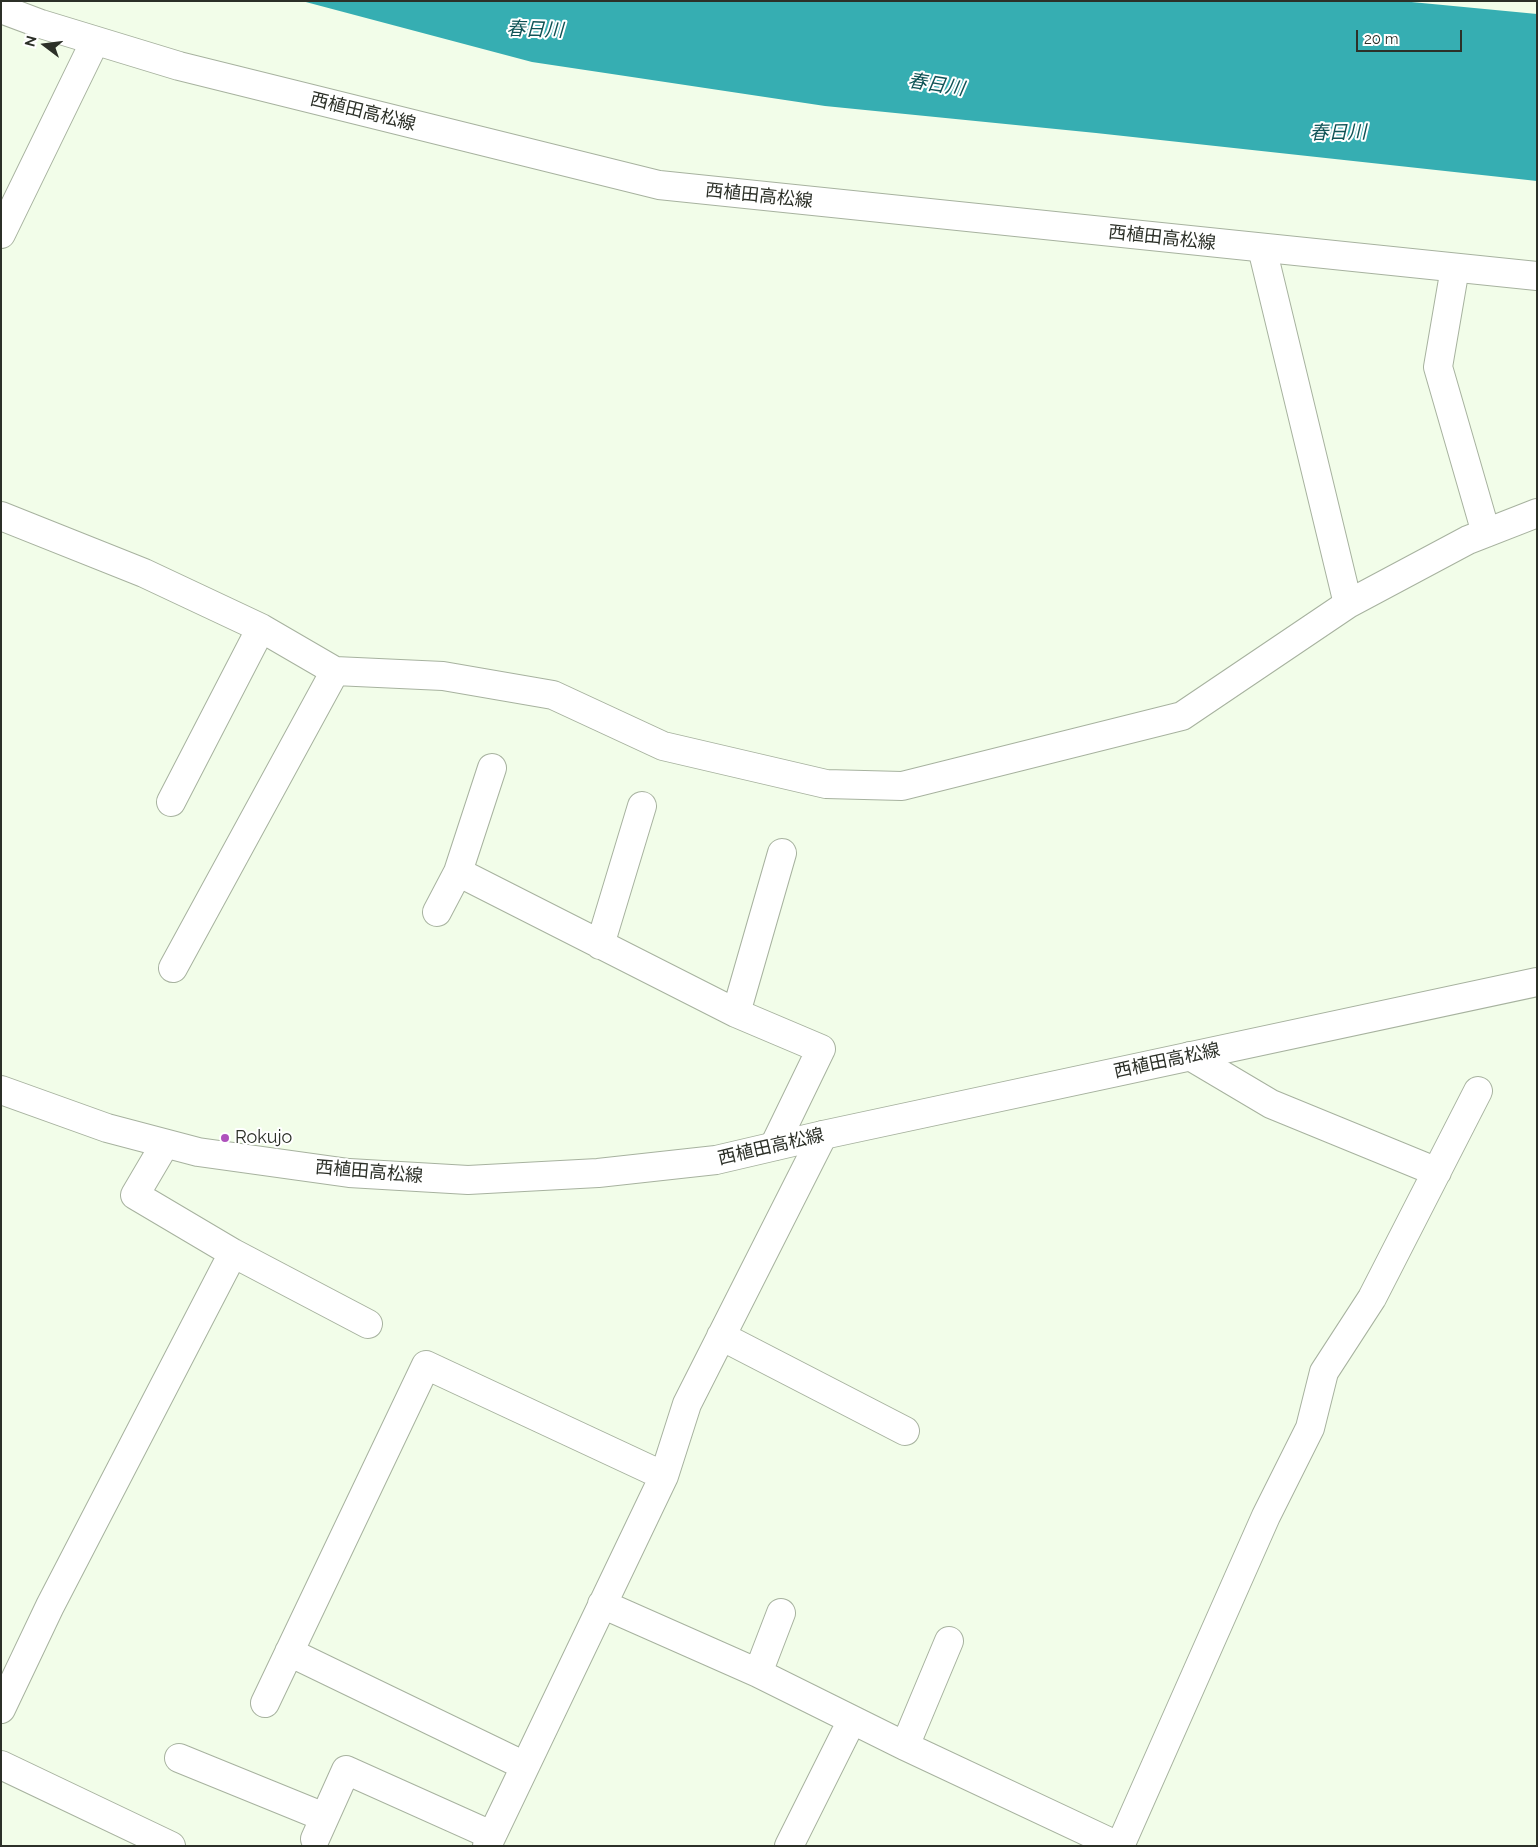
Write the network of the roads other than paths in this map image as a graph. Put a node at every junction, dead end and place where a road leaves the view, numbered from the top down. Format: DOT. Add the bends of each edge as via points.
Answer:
graph roads {
  1 [pos="1,9"];
  2 [pos="95,41"];
  3 [pos="1,234"];
  4 [pos="1262,248"];
  5 [pos="1455,268"];
  6 [pos="1537,276"];
  7 [pos="1537,513"];
  8 [pos="1,516"];
  9 [pos="1486,533"];
  10 [pos="1348,604"];
  11 [pos="261,628"];
  12 [pos="335,671"];
  13 [pos="492,768"];
  14 [pos="171,802"];
  15 [pos="642,806"];
  16 [pos="782,853"];
  17 [pos="458,872"];
  18 [pos="437,912"];
  19 [pos="600,945"];
  20 [pos="173,968"];
  21 [pos="1537,982"];
  22 [pos="736,1013"];
  23 [pos="1190,1056"];
  24 [pos="1,1090"];
  25 [pos="1478,1091"];
  26 [pos="823,1135"];
  27 [pos="165,1144"];
  28 [pos="774,1146"];
  29 [pos="1437,1172"];
  30 [pos="233,1254"];
  31 [pos="368,1324"];
  32 [pos="722,1336"];
  33 [pos="905,1431"];
  34 [pos="664,1476"];
  35 [pos="602,1604"];
  36 [pos="782,1613"];
  37 [pos="949,1641"];
  38 [pos="289,1652"];
  39 [pos="758,1673"];
  40 [pos="265,1703"];
  41 [pos="1,1709"];
  42 [pos="852,1720"];
  43 [pos="905,1746"];
  44 [pos="179,1758"];
  45 [pos="1,1766"];
  46 [pos="525,1766"];
  47 [pos="489,1840"];
  48 [pos="172,1846"];
  49 [pos="789,1846"];
  50 [pos="1119,1846"];
  1 -- 2 [label="street, 西植田高松線"];
  2 -- 3 [label="street"];
  2 -- 4 [label="street, 西植田高松線" via="179,66 659,185"];
  4 -- 5 [label="street, 西植田高松線"];
  4 -- 10 [label="street"];
  5 -- 6 [label="street, 西植田高松線"];
  5 -- 9 [label="street" via="1438,367"];
  7 -- 9 [label="street"];
  8 -- 11 [label="street" via="144,573"];
  9 -- 10 [label="street"];
  10 -- 12 [label="street" via="1182,716 902,786 826,784 663,746 553,695 442,676"];
  11 -- 12 [label="street"];
  11 -- 14 [label="street"];
  12 -- 20 [label="street"];
  13 -- 17 [label="street"];
  15 -- 19 [label="street"];
  16 -- 22 [label="street"];
  17 -- 18 [label="street"];
  17 -- 19 [label="street"];
  19 -- 22 [label="street"];
  21 -- 23 [label="street, 西植田高松線"];
  22 -- 28 [label="street" via="821,1049"];
  23 -- 26 [label="street, 西植田高松線"];
  23 -- 29 [label="street" via="1271,1104"];
  24 -- 27 [label="street, 西植田高松線" via="107,1128"];
  25 -- 29 [label="street"];
  26 -- 28 [label="street, 西植田高松線"];
  26 -- 32 [label="street"];
  27 -- 28 [label="street, 西植田高松線" via="198,1152 349,1173 468,1180 608,1172 716,1160"];
  27 -- 30 [label="street" via="135,1195"];
  29 -- 50 [label="street" via="1372,1298 1324,1372 1310,1428 1266,1516"];
  30 -- 31 [label="street"];
  30 -- 41 [label="street" via="50,1606"];
  32 -- 33 [label="street"];
  32 -- 34 [label="street" via="687,1404"];
  34 -- 35 [label="street"];
  34 -- 38 [label="street" via="426,1365"];
  35 -- 39 [label="street"];
  35 -- 46 [label="street"];
  36 -- 39 [label="street"];
  37 -- 43 [label="street"];
  38 -- 40 [label="street"];
  38 -- 46 [label="street"];
  39 -- 42 [label="street"];
  42 -- 43 [label="street"];
  42 -- 49 [label="street"];
  43 -- 50 [label="street"];
  44 -- 47 [label="street" via="320,1828 346,1770"];
  45 -- 48 [label="street"];
  46 -- 47 [label="street"];
}
